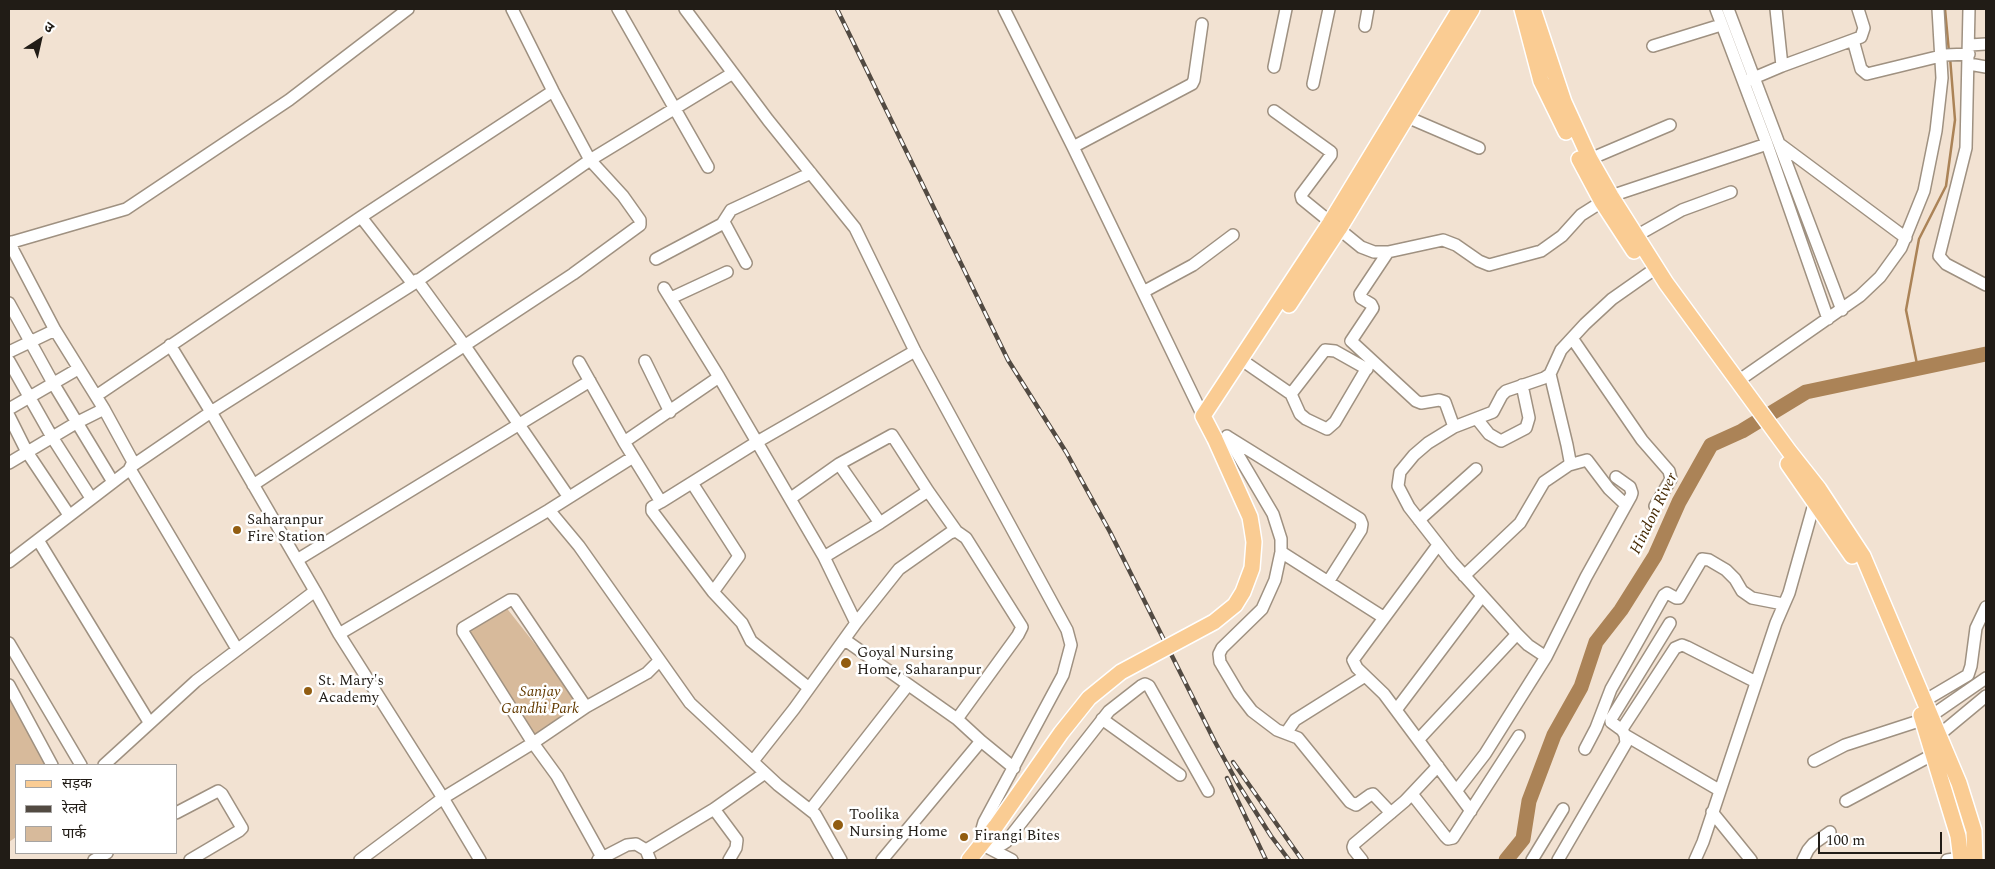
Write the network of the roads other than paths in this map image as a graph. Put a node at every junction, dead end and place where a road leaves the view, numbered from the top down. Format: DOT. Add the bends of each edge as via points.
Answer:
graph roads {
  1 [pos="408,9"];
  2 [pos="512,9"];
  3 [pos="618,9"];
  4 [pos="685,9"];
  5 [pos="1004,9"];
  6 [pos="1286,9"];
  7 [pos="1329,9"];
  8 [pos="1368,9"];
  9 [pos="1460,9"];
  10 [pos="1472,9"];
  11 [pos="1522,9"];
  12 [pos="1533,9"];
  13 [pos="1716,9"];
  14 [pos="1728,9"];
  15 [pos="1776,9"];
  16 [pos="1858,9"];
  17 [pos="1938,9"];
  18 [pos="1969,9"];
  19 [pos="1202,24"];
  20 [pos="1721,25"];
  21 [pos="1366,26"];
  22 [pos="1852,40"];
  23 [pos="1986,44"];
  24 [pos="1653,46"];
  25 [pos="1968,54"];
  26 [pos="1942,56"];
  27 [pos="1782,66"];
  28 [pos="1274,67"];
  29 [pos="1986,67"];
  30 [pos="733,73"];
  31 [pos="1750,80"];
  32 [pos="1313,84"];
  33 [pos="552,91"];
  34 [pos="675,107"];
  35 [pos="1274,111"];
  36 [pos="1407,117"];
  37 [pos="1670,125"];
  38 [pos="1767,144"];
  39 [pos="1779,144"];
  40 [pos="1073,147"];
  41 [pos="1479,148"];
  42 [pos="1590,159"];
  43 [pos="590,160"];
  44 [pos="708,167"];
  45 [pos="812,173"];
  46 [pos="1731,192"];
  47 [pos="1606,199"];
  48 [pos="361,217"];
  49 [pos="724,222"];
  50 [pos="1334,226"];
  51 [pos="1233,235"];
  52 [pos="1636,236"];
  53 [pos="1906,238"];
  54 [pos="10,243"];
  55 [pos="1388,252"];
  56 [pos="656,259"];
  57 [pos="746,263"];
  58 [pos="727,272"];
  59 [pos="1648,273"];
  60 [pos="415,282"];
  61 [pos="1986,285"];
  62 [pos="664,288"];
  63 [pos="1143,292"];
  64 [pos="1671,297"];
  65 [pos="671,298"];
  66 [pos="9,303"];
  67 [pos="1835,315"];
  68 [pos="54,330"];
  69 [pos="1572,338"];
  70 [pos="29,342"];
  71 [pos="170,346"];
  72 [pos="465,346"];
  73 [pos="915,351"];
  74 [pos="9,352"];
  75 [pos="9,361"];
  76 [pos="645,361"];
  77 [pos="578,362"];
  78 [pos="1246,363"];
  79 [pos="1369,365"];
  80 [pos="78,368"];
  81 [pos="1550,374"];
  82 [pos="720,377"];
  83 [pos="590,381"];
  84 [pos="53,383"];
  85 [pos="1737,384"];
  86 [pos="1522,385"];
  87 [pos="1220,393"];
  88 [pos="1291,394"];
  89 [pos="29,396"];
  90 [pos="96,396"];
  91 [pos="9,409"];
  92 [pos="104,409"];
  93 [pos="211,412"];
  94 [pos="670,412"];
  95 [pos="9,416"];
  96 [pos="1477,419"];
  97 [pos="76,423"];
  98 [pos="518,423"];
  99 [pos="1454,427"];
  100 [pos="1213,430"];
  101 [pos="52,437"];
  102 [pos="624,442"];
  103 [pos="757,442"];
  104 [pos="27,452"];
  105 [pos="633,457"];
  106 [pos="9,463"];
  107 [pos="839,464"];
  108 [pos="1569,465"];
  109 [pos="131,467"];
  110 [pos="1476,469"];
  111 [pos="1616,477"];
  112 [pos="113,482"];
  113 [pos="692,483"];
  114 [pos="253,485"];
  115 [pos="928,491"];
  116 [pos="1817,495"];
  117 [pos="568,496"];
  118 [pos="91,498"];
  119 [pos="791,498"];
  120 [pos="661,502"];
  121 [pos="1626,505"];
  122 [pos="1655,506"];
  123 [pos="549,510"];
  124 [pos="69,515"];
  125 [pos="1833,519"];
  126 [pos="1419,520"];
  127 [pos="880,522"];
  128 [pos="957,532"];
  129 [pos="38,540"];
  130 [pos="1438,545"];
  131 [pos="1281,552"];
  132 [pos="824,557"];
  133 [pos="10,558"];
  134 [pos="298,560"];
  135 [pos="1464,576"];
  136 [pos="1328,582"];
  137 [pos="315,591"];
  138 [pos="713,592"];
  139 [pos="1482,596"];
  140 [pos="1783,604"];
  141 [pos="1986,607"];
  142 [pos="1383,617"];
  143 [pos="856,623"];
  144 [pos="1670,623"];
  145 [pos="339,634"];
  146 [pos="1517,634"];
  147 [pos="845,640"];
  148 [pos="9,643"];
  149 [pos="237,650"];
  150 [pos="1546,657"];
  151 [pos="659,661"];
  152 [pos="1365,676"];
  153 [pos="1986,678"];
  154 [pos="1756,682"];
  155 [pos="9,685"];
  156 [pos="908,685"];
  157 [pos="809,688"];
  158 [pos="1986,696"];
  159 [pos="1924,701"];
  160 [pos="586,707"];
  161 [pos="1396,710"];
  162 [pos="1927,718"];
  163 [pos="958,719"];
  164 [pos="1102,719"];
  165 [pos="149,722"];
  166 [pos="1624,732"];
  167 [pos="1286,733"];
  168 [pos="1939,734"];
  169 [pos="1519,736"];
  170 [pos="1419,739"];
  171 [pos="981,741"];
  172 [pos="533,743"];
  173 [pos="1585,749"];
  174 [pos="1934,754"];
  175 [pos="752,761"];
  176 [pos="1814,761"];
  177 [pos="51,764"];
  178 [pos="80,764"];
  179 [pos="105,764"];
  180 [pos="1438,766"];
  181 [pos="1014,768"];
  182 [pos="765,773"];
  183 [pos="1180,774"];
  184 [pos="1456,790"];
  185 [pos="1719,790"];
  186 [pos="1208,791"];
  187 [pos="1412,794"];
  188 [pos="443,798"];
  189 [pos="1846,801"];
  190 [pos="714,809"];
  191 [pos="1563,809"];
  192 [pos="811,810"];
  193 [pos="1471,811"];
  194 [pos="178,812"];
  195 [pos="1712,812"];
  196 [pos="1391,813"];
  197 [pos="1830,832"];
  198 [pos="982,844"];
  199 [pos="104,854"];
  200 [pos="648,855"];
  201 [pos="600,859"];
  202 [pos="971,859"];
  203 [pos="92,860"];
  204 [pos="190,860"];
  205 [pos="360,860"];
  206 [pos="480,860"];
  207 [pos="729,860"];
  208 [pos="841,860"];
  209 [pos="882,860"];
  210 [pos="1012,860"];
  211 [pos="1362,860"];
  212 [pos="1532,860"];
  213 [pos="1558,860"];
  214 [pos="1695,860"];
  215 [pos="1751,860"];
  216 [pos="1803,860"];
  217 [pos="1961,860"];
  1 -- 54 [label="street" via="289,100 126,209"];
  2 -- 33 [label="street"];
  3 -- 34 [label="street"];
  4 -- 30 [label="street"];
  5 -- 40 [label="street"];
  6 -- 28 [label="street"];
  7 -- 32 [label="street"];
  8 -- 21 [label="street"];
  9 -- 50 [label="main road"];
  10 -- 36 [label="main road"];
  11 -- 47 [label="main road" via="1542,81"];
  12 -- 42 [label="main road" via="1564,102"];
  13 -- 20 [label="street"];
  14 -- 31 [label="street"];
  15 -- 27 [label="street"];
  16 -- 22 [label="street" via="1863,34"];
  17 -- 26 [label="street"];
  18 -- 25 [label="street"];
  19 -- 40 [label="street" via="1192,84"];
  20 -- 24 [label="street"];
  20 -- 31 [label="street"];
  22 -- 26 [label="street" via="1861,69 1867,74"];
  22 -- 27 [label="street"];
  23 -- 25 [label="street"];
  25 -- 26 [label="street"];
  25 -- 29 [label="street"];
  25 -- 61 [label="street" via="1966,148 1939,256 1946,264"];
  26 -- 53 [label="street" via="1941,99 1930,167"];
  27 -- 31 [label="street"];
  30 -- 34 [label="street"];
  30 -- 45 [label="street"];
  31 -- 38 [label="street"];
  31 -- 39 [label="street"];
  33 -- 43 [label="street"];
  33 -- 48 [label="street"];
  34 -- 43 [label="street"];
  34 -- 44 [label="street"];
  35 -- 50 [label="street" via="1331,152 1301,197"];
  36 -- 41 [label="street"];
  36 -- 50 [label="main road"];
  37 -- 42 [label="street"];
  38 -- 47 [label="street"];
  38 -- 67 [label="street"];
  39 -- 53 [label="street"];
  39 -- 67 [label="street"];
  40 -- 63 [label="street"];
  42 -- 47 [label="main road"];
  43 -- 60 [label="street"];
  43 -- 72 [label="street" via="623,196 640,224 573,274"];
  45 -- 49 [label="street" via="731,210"];
  45 -- 73 [label="street" via="855,228"];
  46 -- 52 [label="street" via="1682,210"];
  47 -- 52 [label="main road"];
  47 -- 55 [label="street" via="1580,215 1562,236 1541,251 1494,265 1484,264 1443,240"];
  47 -- 59 [label="main road"];
  48 -- 60 [label="street"];
  48 -- 71 [label="street"];
  49 -- 56 [label="street"];
  49 -- 57 [label="street"];
  50 -- 55 [label="street" via="1368,250"];
  50 -- 78 [label="main road" via="1298,293"];
  50 -- 87 [label="main road" via="1234,367"];
  51 -- 63 [label="street" via="1193,264"];
  52 -- 64 [label="main road"];
  53 -- 67 [label="street" via="1880,277"];
  54 -- 68 [label="street"];
  55 -- 79 [label="street" via="1360,294 1373,308 1351,340"];
  58 -- 65 [label="street"];
  59 -- 64 [label="main road"];
  59 -- 69 [label="street" via="1612,299"];
  60 -- 72 [label="street"];
  60 -- 93 [label="street"];
  62 -- 65 [label="street"];
  63 -- 100 [label="street"];
  64 -- 85 [label="main road"];
  65 -- 82 [label="street"];
  66 -- 70 [label="street"];
  67 -- 85 [label="street"];
  68 -- 70 [label="street"];
  68 -- 80 [label="street"];
  69 -- 81 [label="street" via="1561,350"];
  69 -- 122 [label="street" via="1642,440 1669,471 1671,479"];
  70 -- 74 [label="street"];
  70 -- 84 [label="street"];
  71 -- 90 [label="street"];
  71 -- 93 [label="street"];
  72 -- 98 [label="street"];
  72 -- 114 [label="street"];
  73 -- 103 [label="street"];
  73 -- 181 [label="street" via="1069,638 1063,675"];
  75 -- 89 [label="street"];
  76 -- 94 [label="street"];
  77 -- 83 [label="street"];
  78 -- 87 [label="main road"];
  78 -- 88 [label="street"];
  79 -- 88 [label="street" via="1334,350 1325,350"];
  79 -- 88 [label="street" via="1335,422 1327,429 1306,420"];
  79 -- 99 [label="street" via="1416,401 1445,402"];
  80 -- 84 [label="street"];
  80 -- 90 [label="street"];
  81 -- 86 [label="street"];
  81 -- 108 [label="street"];
  82 -- 94 [label="street"];
  82 -- 103 [label="street"];
  83 -- 98 [label="street"];
  83 -- 102 [label="street"];
  84 -- 89 [label="street"];
  84 -- 97 [label="street"];
  85 -- 116 [label="main road"];
  86 -- 96 [label="street" via="1506,391 1493,412"];
  86 -- 96 [label="street" via="1529,418 1526,428 1501,441 1489,434"];
  87 -- 100 [label="main road"];
  89 -- 91 [label="street"];
  89 -- 101 [label="street"];
  90 -- 92 [label="street"];
  92 -- 97 [label="street"];
  92 -- 109 [label="street" via="132,458"];
  93 -- 109 [label="street"];
  93 -- 114 [label="street"];
  94 -- 102 [label="street"];
  95 -- 104 [label="street"];
  96 -- 99 [label="street"];
  97 -- 101 [label="street"];
  97 -- 112 [label="street"];
  98 -- 117 [label="street"];
  98 -- 134 [label="street"];
  99 -- 126 [label="street" via="1428,443 1400,472 1398,486"];
  100 -- 131 [label="street" via="1273,514"];
  100 -- 136 [label="street" via="1360,519 1360,530"];
  100 -- 198 [label="main road, bridge" via="1250,517 1254,542 1252,568 1243,592 1235,605 1214,622 1121,672 1089,698"];
  101 -- 104 [label="street"];
  101 -- 118 [label="street"];
  102 -- 105 [label="street"];
  103 -- 113 [label="street"];
  103 -- 119 [label="street"];
  104 -- 106 [label="street"];
  104 -- 124 [label="street"];
  105 -- 117 [label="street"];
  105 -- 120 [label="street"];
  107 -- 115 [label="street" via="892,436"];
  107 -- 119 [label="street"];
  107 -- 127 [label="street"];
  108 -- 121 [label="street" via="1584,459 1590,461 1609,489"];
  108 -- 135 [label="street" via="1544,482 1520,523"];
  109 -- 112 [label="street"];
  109 -- 149 [label="street"];
  110 -- 126 [label="street"];
  111 -- 121 [label="street" via="1631,490"];
  112 -- 118 [label="street"];
  113 -- 120 [label="street"];
  113 -- 138 [label="street" via="739,556"];
  114 -- 134 [label="street"];
  115 -- 127 [label="street"];
  115 -- 128 [label="street"];
  116 -- 125 [label="main road"];
  116 -- 140 [label="street"];
  117 -- 123 [label="street"];
  118 -- 124 [label="street"];
  119 -- 132 [label="street"];
  120 -- 138 [label="street" via="652,507 652,511"];
  121 -- 150 [label="street"];
  123 -- 145 [label="street"];
  123 -- 151 [label="street" via="579,546"];
  124 -- 129 [label="street"];
  125 -- 159 [label="main road" via="1863,556"];
  125 -- 162 [label="main road"];
  126 -- 130 [label="street"];
  127 -- 132 [label="street"];
  128 -- 143 [label="street" via="950,533 899,569"];
  128 -- 163 [label="street" via="966,538 1022,627"];
  129 -- 133 [label="street"];
  129 -- 165 [label="street"];
  130 -- 135 [label="street"];
  130 -- 142 [label="street"];
  131 -- 136 [label="street"];
  131 -- 167 [label="street" via="1275,580 1262,609 1219,654 1220,662 1252,711"];
  132 -- 143 [label="street"];
  134 -- 137 [label="street"];
  135 -- 139 [label="street"];
  136 -- 142 [label="street"];
  137 -- 145 [label="street"];
  137 -- 149 [label="street"];
  138 -- 157 [label="street" via="742,623 751,641"];
  139 -- 146 [label="street"];
  139 -- 161 [label="street"];
  140 -- 154 [label="street"];
  140 -- 173 [label="street" via="1752,598 1742,591 1726,570 1702,559 1680,598 1667,592 1664,595 1611,690"];
  141 -- 159 [label="street" via="1976,628 1968,675"];
  142 -- 152 [label="street" via="1353,660"];
  143 -- 147 [label="street"];
  144 -- 166 [label="street" via="1611,719"];
  145 -- 188 [label="street"];
  146 -- 150 [label="street"];
  146 -- 170 [label="street"];
  147 -- 156 [label="street"];
  147 -- 157 [label="street"];
  148 -- 178 [label="street"];
  149 -- 165 [label="street"];
  150 -- 184 [label="street" via="1484,754"];
  151 -- 160 [label="street" via="647,673"];
  151 -- 175 [label="street" via="690,703"];
  152 -- 161 [label="street"];
  152 -- 167 [label="street" via="1295,720"];
  153 -- 162 [label="street"];
  154 -- 166 [label="street" via="1688,647 1678,646"];
  154 -- 185 [label="street"];
  155 -- 177 [label="street"];
  156 -- 163 [label="street"];
  156 -- 192 [label="street"];
  157 -- 175 [label="street"];
  158 -- 168 [label="street"];
  159 -- 162 [label="main road"];
  160 -- 172 [label="street"];
  160 -- 172 [label="street" via="514,600 465,627 462,632"];
  161 -- 170 [label="street"];
  162 -- 168 [label="main road"];
  162 -- 174 [label="main road"];
  162 -- 176 [label="street" via="1844,744"];
  163 -- 171 [label="street"];
  164 -- 183 [label="street"];
  164 -- 186 [label="street" via="1141,686 1149,686"];
  164 -- 198 [label="street" via="1006,842"];
  165 -- 179 [label="street"];
  166 -- 185 [label="street"];
  166 -- 213 [label="street" via="1626,743"];
  167 -- 196 [label="street" via="1298,738 1354,805 1373,794"];
  168 -- 217 [label="main road" via="1974,831"];
  169 -- 193 [label="street"];
  170 -- 180 [label="street"];
  171 -- 181 [label="street"];
  171 -- 209 [label="street"];
  172 -- 188 [label="street"];
  172 -- 201 [label="street" via="557,776"];
  174 -- 189 [label="street"];
  174 -- 217 [label="main road" via="1958,836"];
  175 -- 182 [label="street"];
  180 -- 184 [label="street"];
  180 -- 187 [label="street"];
  181 -- 198 [label="street" via="984,822"];
  182 -- 190 [label="street"];
  182 -- 192 [label="street"];
  184 -- 193 [label="street"];
  185 -- 195 [label="street"];
  187 -- 193 [label="street" via="1448,839 1454,837"];
  187 -- 196 [label="street"];
  188 -- 205 [label="street"];
  188 -- 206 [label="street"];
  190 -- 200 [label="street"];
  190 -- 207 [label="street" via="737,840"];
  191 -- 212 [label="street"];
  192 -- 208 [label="street"];
  194 -- 204 [label="street" via="218,791 242,828"];
  195 -- 214 [label="street"];
  195 -- 215 [label="street"];
  196 -- 211 [label="street" via="1353,847"];
  197 -- 216 [label="street" via="1813,844"];
  198 -- 202 [label="main road"];
  198 -- 210 [label="street"];
  199 -- 203 [label="street"];
  200 -- 201 [label="street" via="636,844 631,844"];
}
